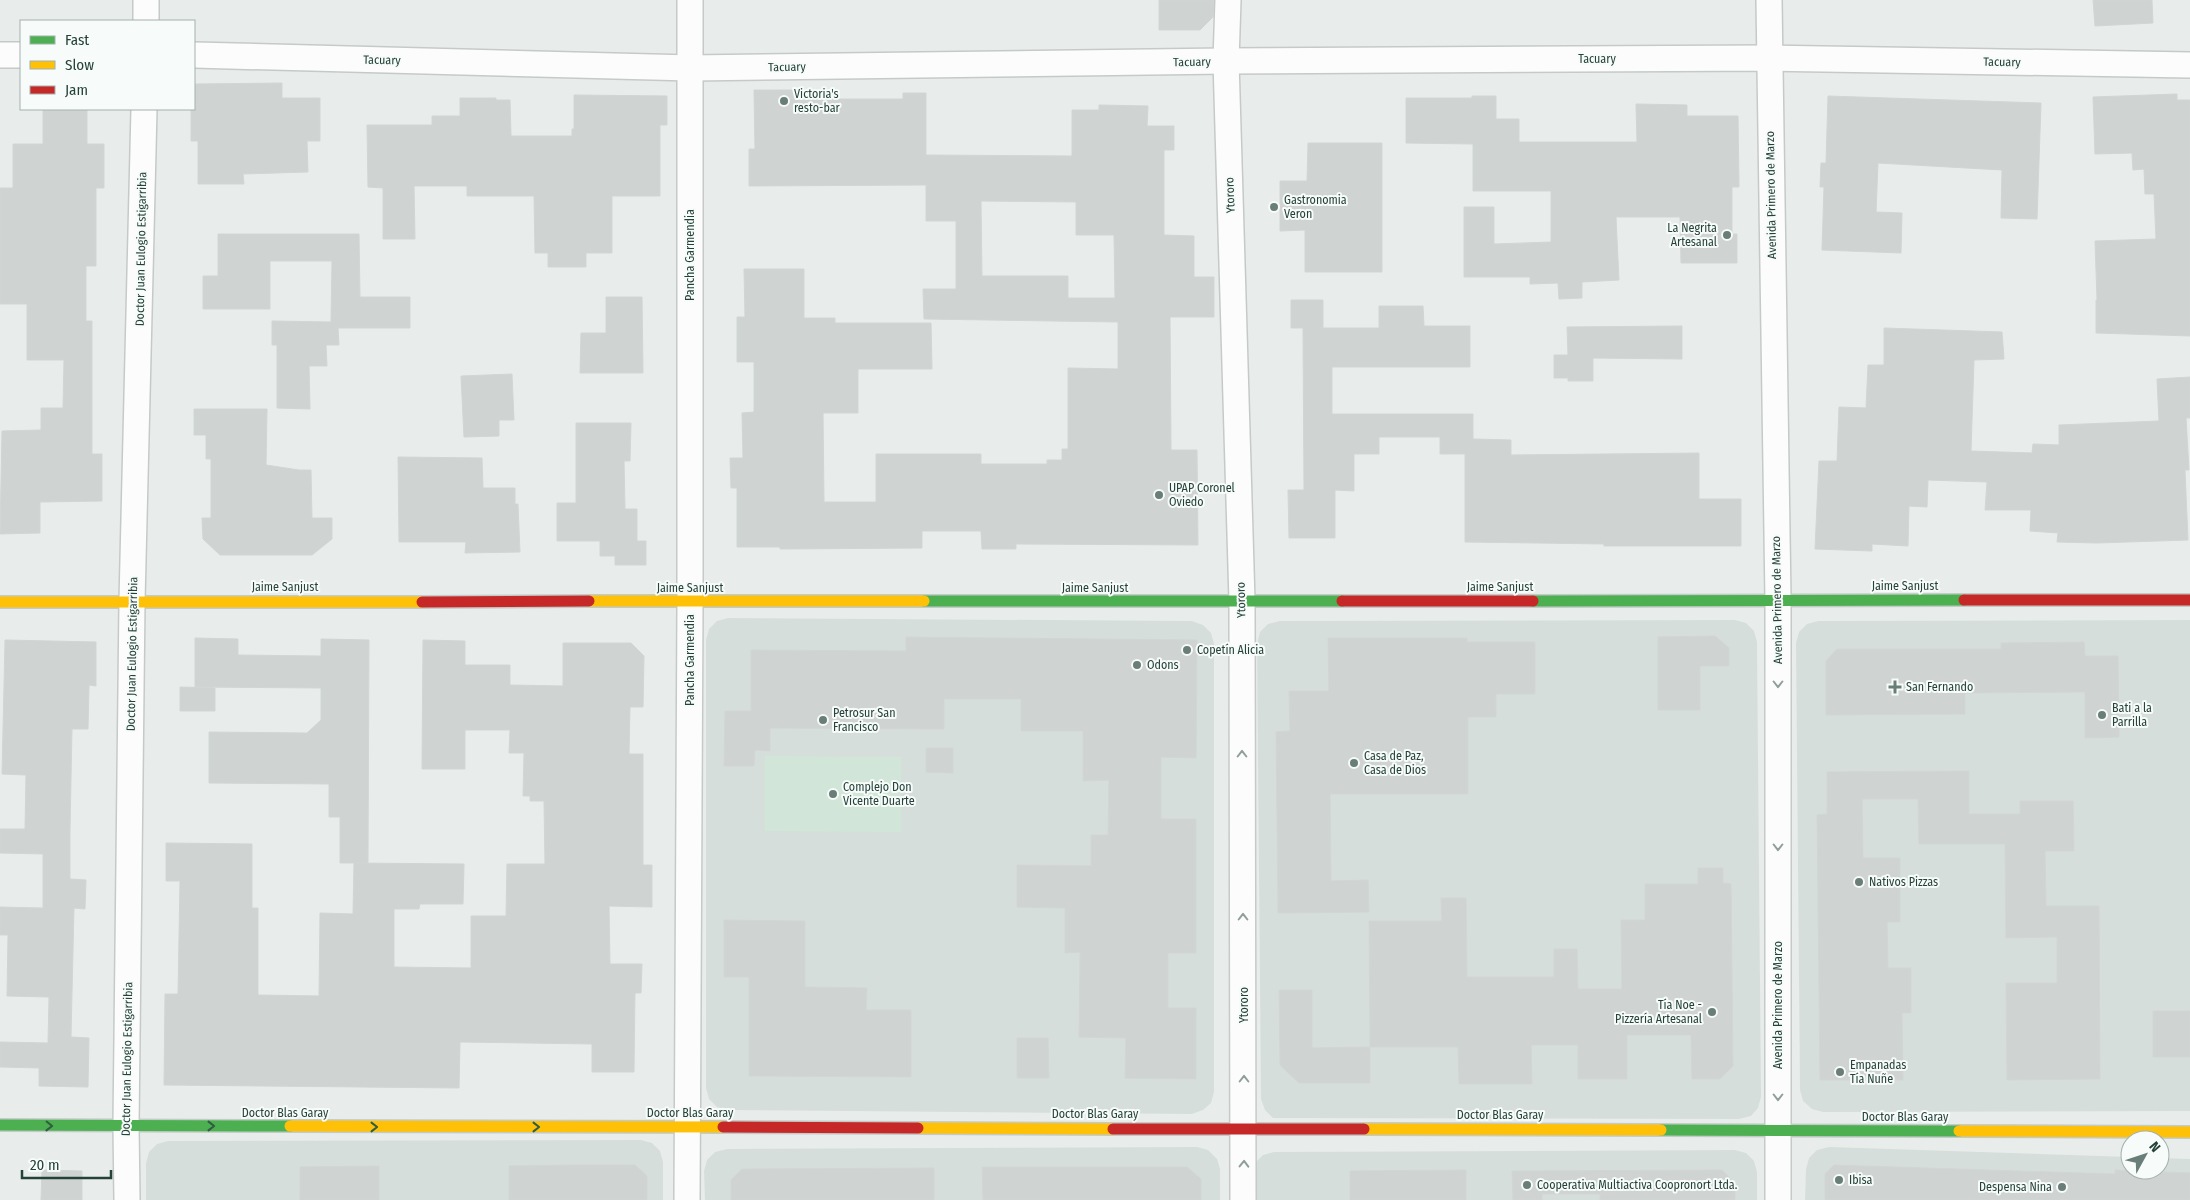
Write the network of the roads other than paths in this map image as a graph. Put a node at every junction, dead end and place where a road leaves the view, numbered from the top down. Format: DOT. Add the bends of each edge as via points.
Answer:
graph roads {
  1 [pos="146,0"];
  2 [pos="690,0"];
  3 [pos="1228,0"];
  4 [pos="1769,0"];
  5 [pos="146,20"];
  6 [pos="0,55"];
  7 [pos="20,55"];
  8 [pos="195,55"];
  9 [pos="1768,58"];
  10 [pos="1226,61"];
  11 [pos="2190,65"];
  12 [pos="691,68"];
  13 [pos="144,110"];
  14 [pos="1778,600"];
  15 [pos="2190,600"];
  16 [pos="132,601"];
  17 [pos="1242,601"];
  18 [pos="0,602"];
  19 [pos="690,602"];
  20 [pos="0,1125"];
  21 [pos="126,1126"];
  22 [pos="688,1127"];
  23 [pos="1244,1128"];
  24 [pos="1778,1130"];
  25 [pos="2190,1132"];
  26 [pos="128,1200"];
  27 [pos="686,1200"];
  28 [pos="1243,1200"];
  29 [pos="1778,1200"];
  1 -- 5 [label="street"];
  2 -- 12 [label="street, Pancha Garmendia"];
  3 -- 10 [label="street, Ytororo"];
  4 -- 9 [label="street, Avenida Primero de Marzo"];
  6 -- 7 [label="street"];
  8 -- 12 [label="street, Tacuary"];
  9 -- 10 [label="street, Tacuary"];
  9 -- 11 [label="street, Tacuary"];
  9 -- 14 [label="street, Avenida Primero de Marzo"];
  10 -- 12 [label="street, Tacuary"];
  10 -- 17 [label="street, Ytororo"];
  12 -- 19 [label="street, Pancha Garmendia"];
  13 -- 16 [label="street, Doctor Juan Eulogio Estigarribia"];
  14 -- 15 [label="main road, Jaime Sanjust"];
  14 -- 17 [label="main road, Jaime Sanjust"];
  14 -- 24 [label="street, Avenida Primero de Marzo, one-way"];
  16 -- 18 [label="main road, Jaime Sanjust"];
  16 -- 19 [label="main road, Jaime Sanjust"];
  16 -- 21 [label="street, Doctor Juan Eulogio Estigarribia"];
  17 -- 19 [label="main road, Jaime Sanjust"];
  23 -- 17 [label="street, Ytororo, one-way"];
  19 -- 22 [label="street, Pancha Garmendia"];
  20 -- 21 [label="main road, Doctor Blas Garay, one-way"];
  21 -- 22 [label="main road, Doctor Blas Garay, one-way"];
  21 -- 26 [label="street, Doctor Juan Eulogio Estigarribia"];
  22 -- 23 [label="main road, Doctor Blas Garay"];
  22 -- 27 [label="street, Pancha Garmendia"];
  23 -- 24 [label="main road, Doctor Blas Garay"];
  28 -- 23 [label="street, Ytororo, one-way"];
  24 -- 25 [label="main road, Doctor Blas Garay"];
  24 -- 29 [label="street, Avenida Primero de Marzo"];
}
